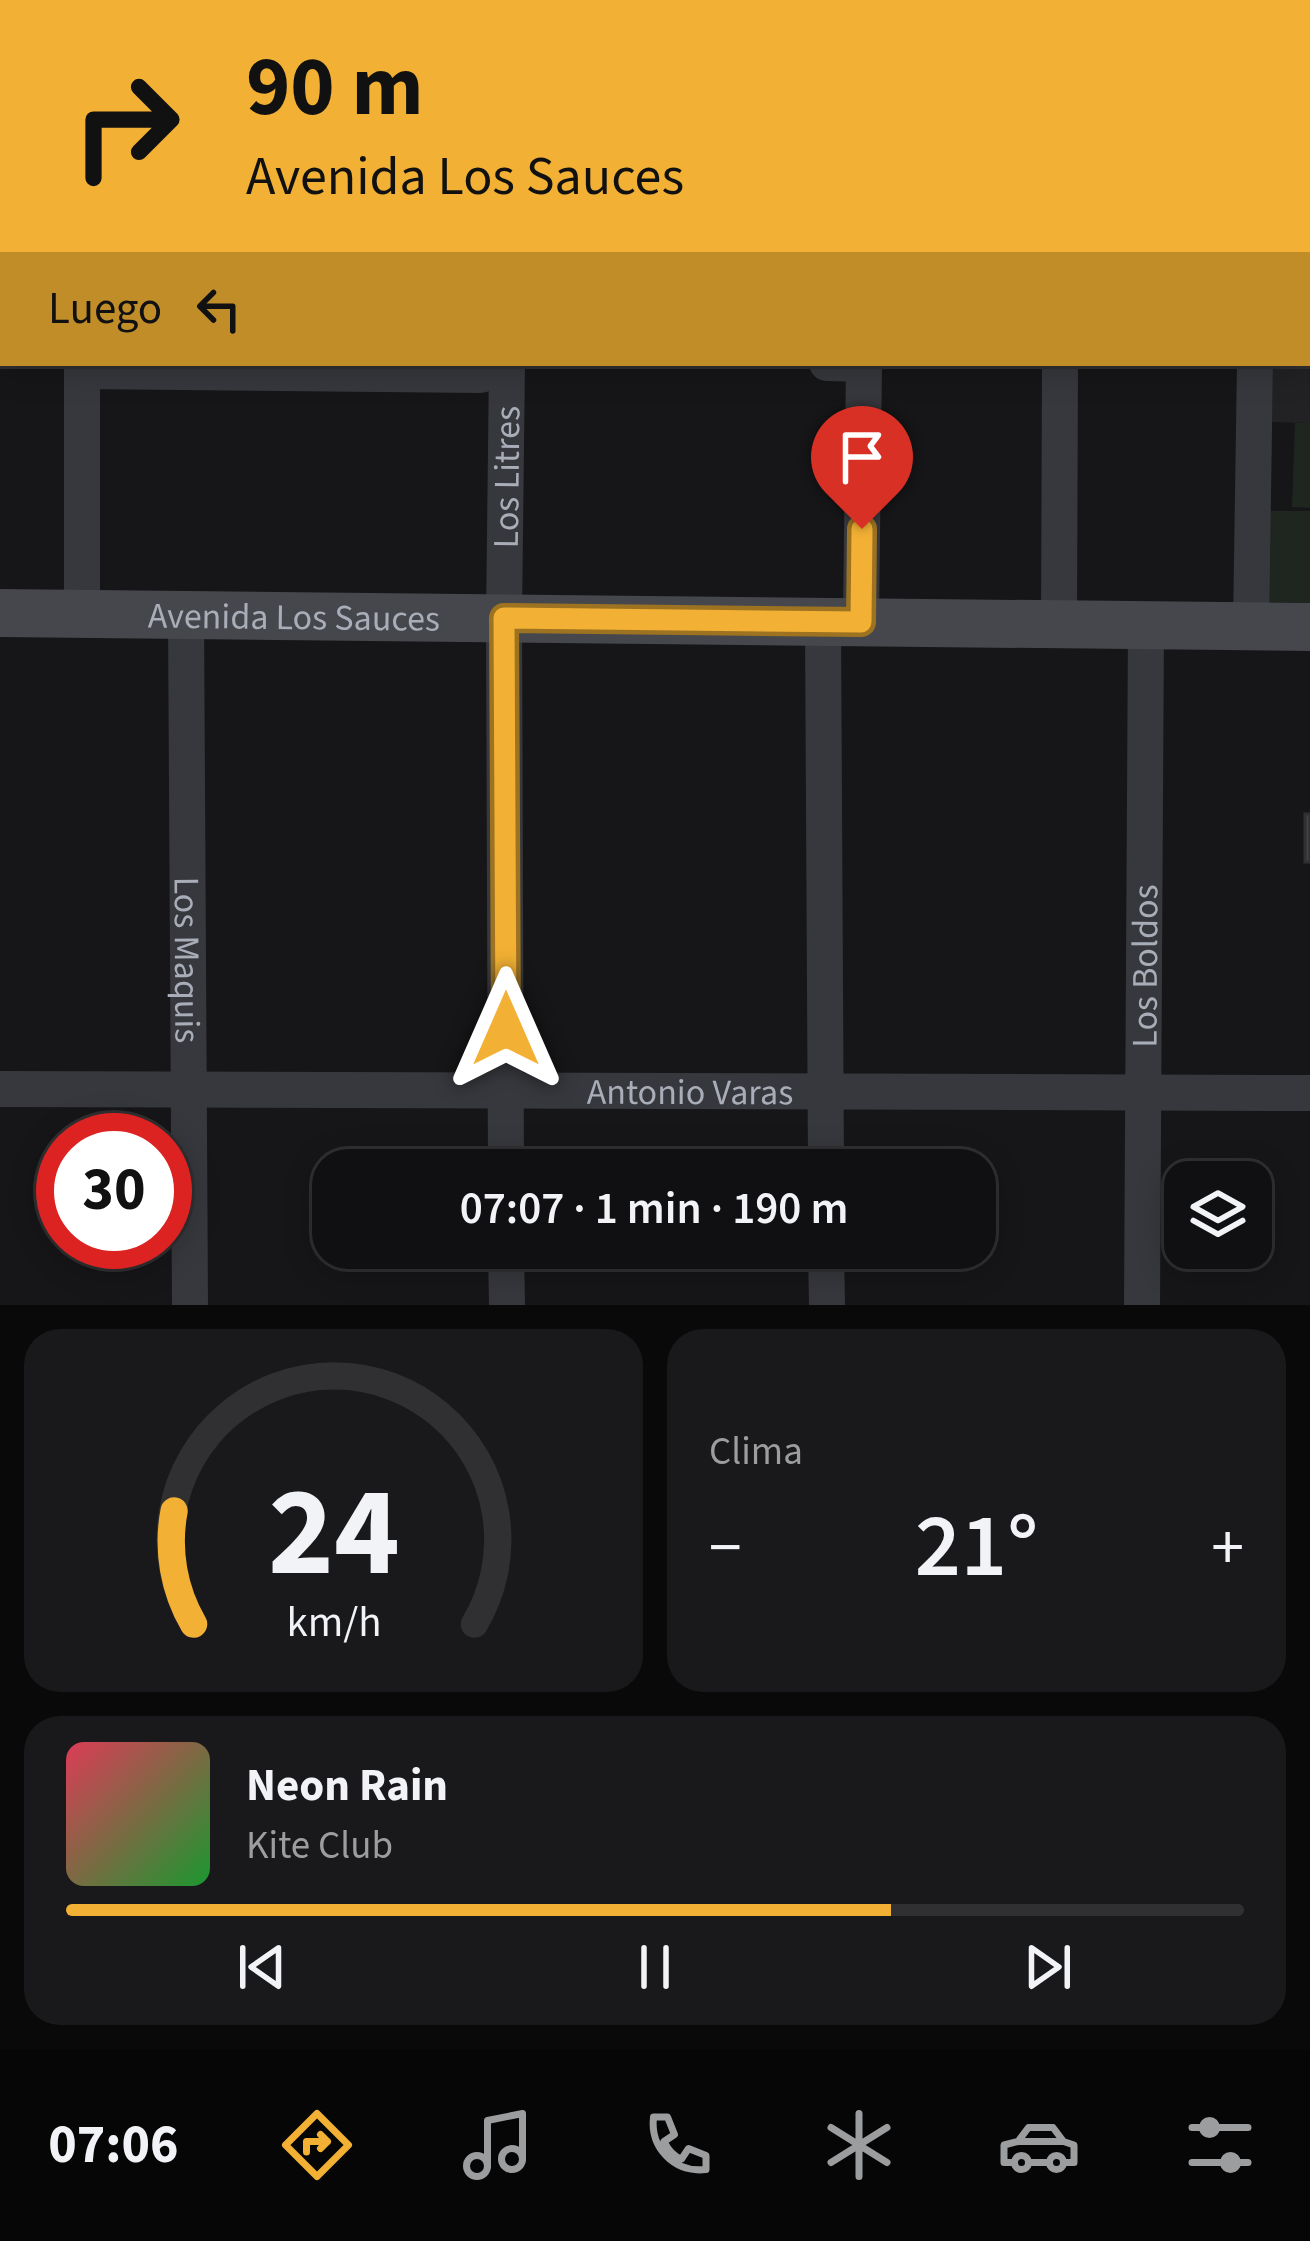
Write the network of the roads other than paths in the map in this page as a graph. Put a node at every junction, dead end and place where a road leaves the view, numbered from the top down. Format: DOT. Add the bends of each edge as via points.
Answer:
graph roads {
  1 [pos="498,366"];
  2 [pos="503,366"];
  3 [pos="864,366"];
  4 [pos="1060,366"];
  5 [pos="1255,366"];
  6 [pos="82,367"];
  7 [pos="301,368"];
  8 [pos="0,613"];
  9 [pos="82,614"];
  10 [pos="187,615"];
  11 [pos="504,618"];
  12 [pos="842,622"];
  13 [pos="1059,625"];
  14 [pos="1146,626"];
  15 [pos="1251,627"];
  16 [pos="1310,627"];
  17 [pos="0,1089"];
  18 [pos="189,1090"];
  19 [pos="506,1091"];
  20 [pos="826,1092"];
  21 [pos="1144,1092"];
  22 [pos="1310,1093"];
  23 [pos="506,1149"];
  24 [pos="826,1149"];
  25 [pos="506,1269"];
  26 [pos="826,1269"];
  27 [pos="190,1305"];
  28 [pos="506,1305"];
  29 [pos="826,1305"];
  30 [pos="1142,1305"];
  1 -- 7 [label="street" via="481,375"];
  2 -- 11 [label="street, Los Litres"];
  3 -- 12 [label="street"];
  4 -- 13 [label="street"];
  5 -- 15 [label="street"];
  6 -- 7 [label="street"];
  6 -- 9 [label="street"];
  8 -- 9 [label="street, Avenida Los Sauces"];
  9 -- 10 [label="street, Avenida Los Sauces"];
  10 -- 11 [label="street, Avenida Los Sauces"];
  10 -- 18 [label="street, Los Maquis"];
  11 -- 12 [label="street, Avenida Los Sauces"];
  11 -- 19 [label="street, Los Litres"];
  12 -- 13 [label="street, Avenida Los Sauces"];
  12 -- 20 [label="street"];
  13 -- 14 [label="street, Avenida Los Sauces"];
  14 -- 15 [label="street, Avenida Los Sauces"];
  14 -- 21 [label="street, Los Boldos"];
  15 -- 16 [label="street, Avenida Los Sauces"];
  17 -- 18 [label="street, Antonio Varas"];
  18 -- 19 [label="street, Antonio Varas"];
  18 -- 27 [label="street, Los Maquis"];
  19 -- 20 [label="street, Antonio Varas"];
  19 -- 23 [label="street, Los Litres"];
  20 -- 21 [label="street, Antonio Varas"];
  20 -- 24 [label="street"];
  21 -- 22 [label="street, Antonio Varas"];
  21 -- 30 [label="street, Los Boldos"];
  25 -- 28 [label="street"];
  26 -- 29 [label="street"];
}
